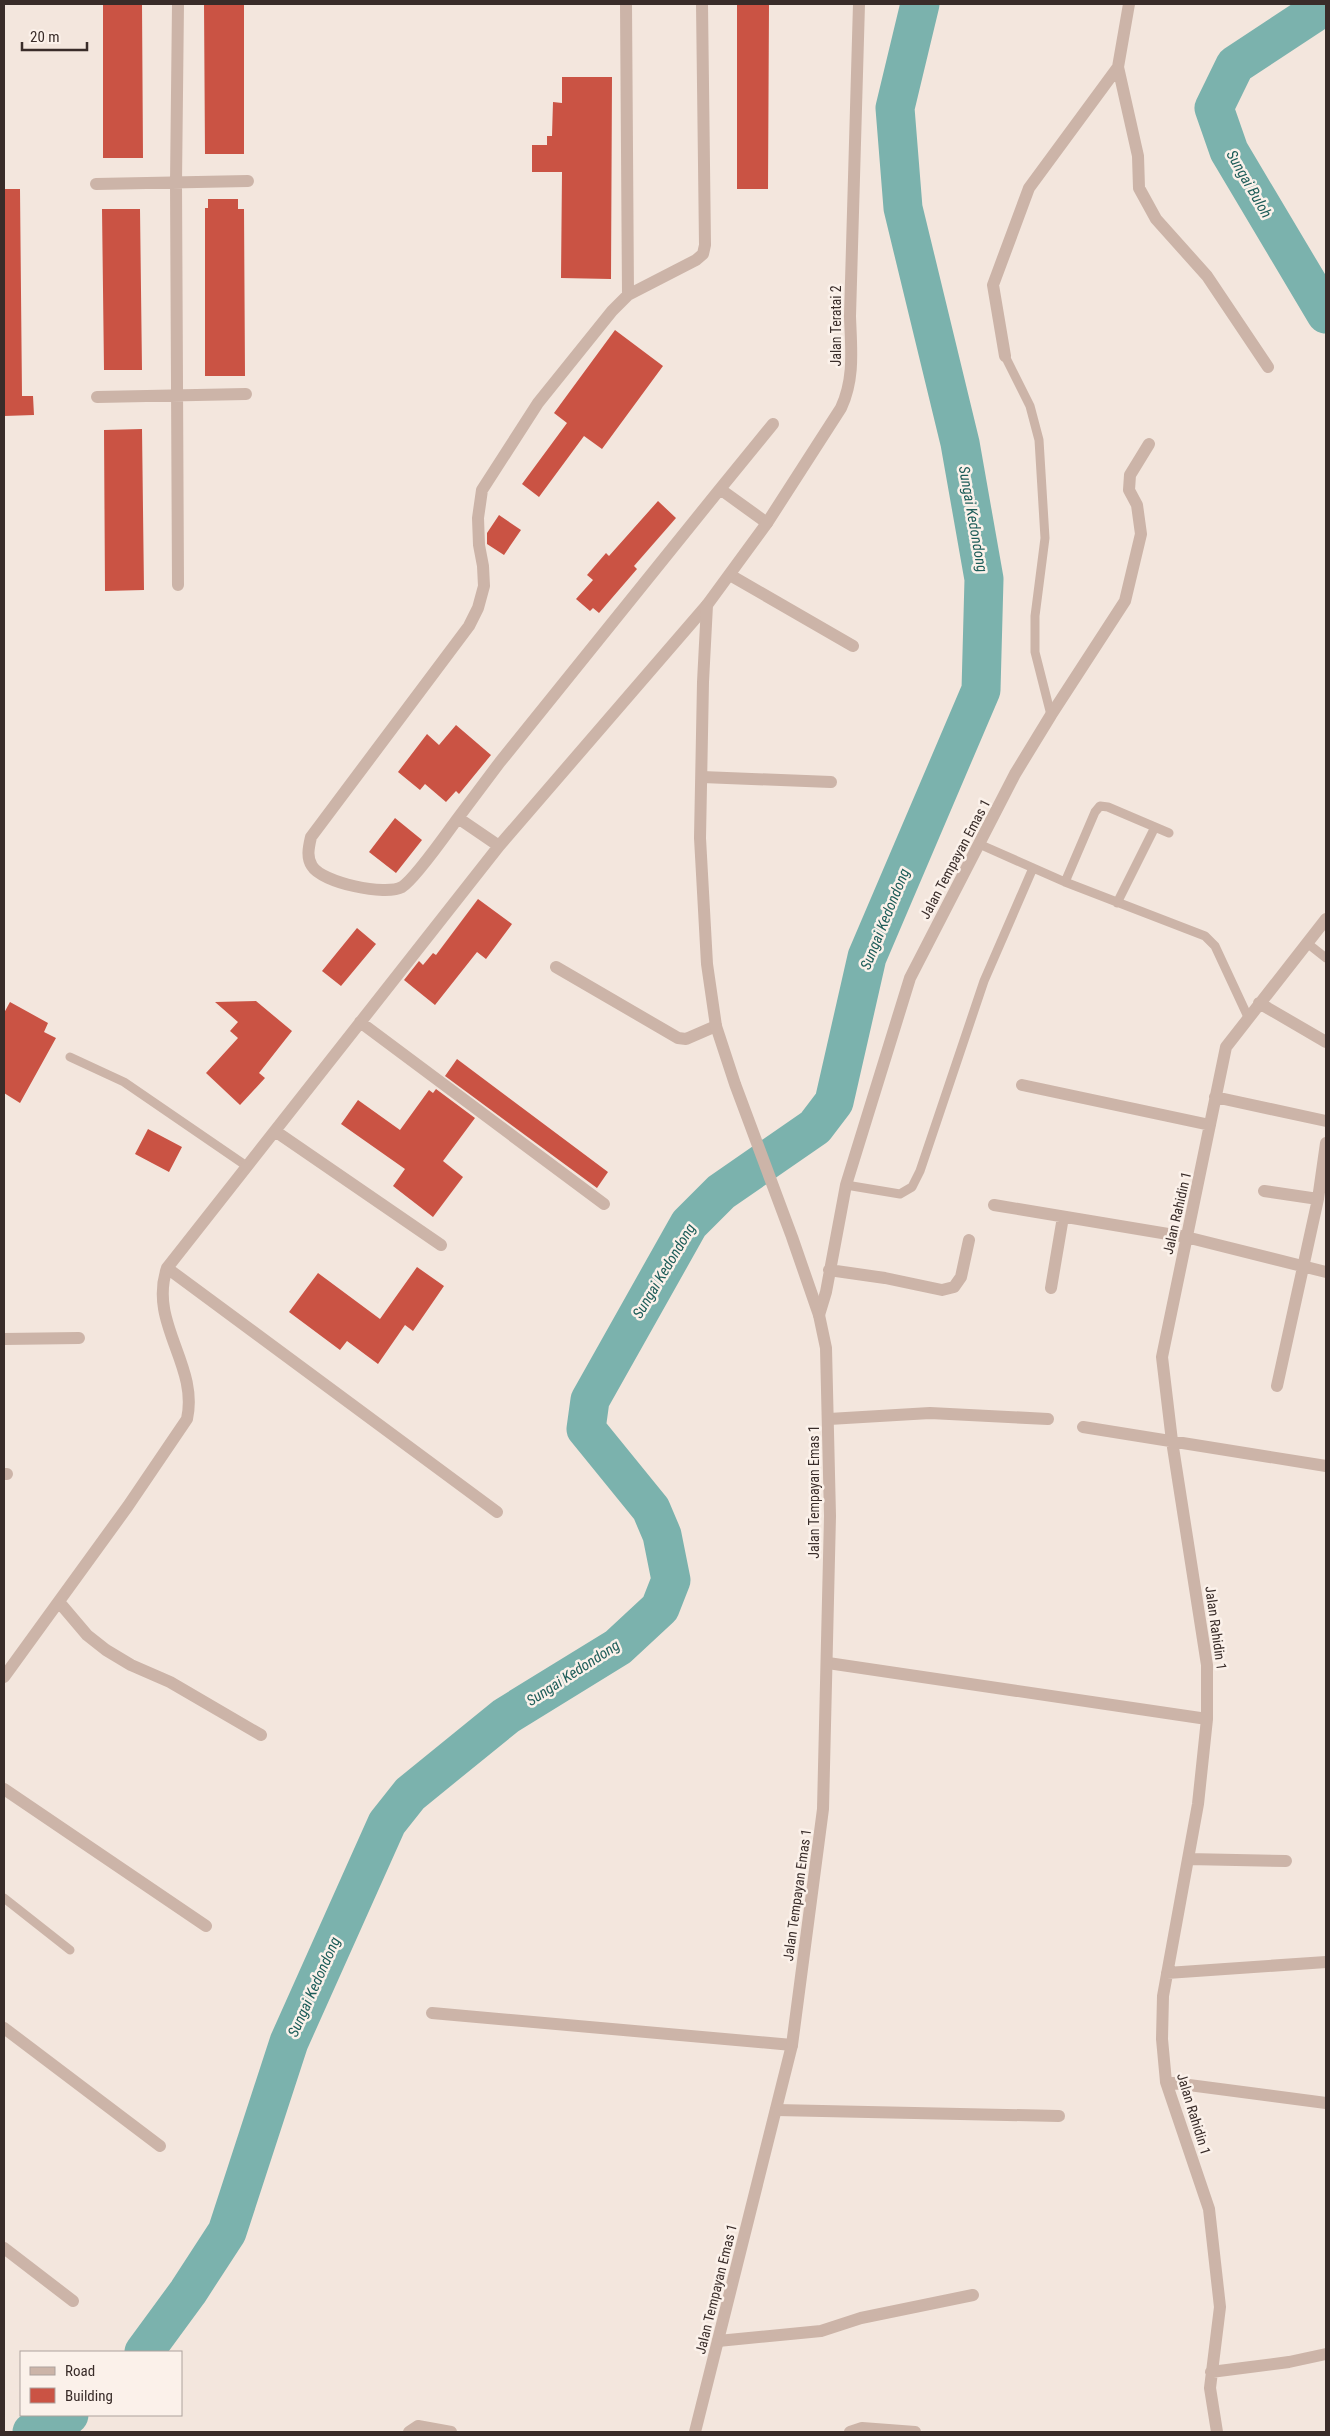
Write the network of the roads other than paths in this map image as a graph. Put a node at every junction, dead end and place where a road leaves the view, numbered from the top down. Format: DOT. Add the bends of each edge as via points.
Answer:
graph roads {
  1 [pos="178,4"];
  2 [pos="626,4"];
  3 [pos="702,4"];
  4 [pos="859,4"];
  5 [pos="1129,4"];
  6 [pos="1118,67"];
  7 [pos="248,180"];
  8 [pos="176,182"];
  9 [pos="96,184"];
  10 [pos="628,295"];
  11 [pos="1005,356"];
  12 [pos="1268,367"];
  13 [pos="246,394"];
  14 [pos="176,395"];
  15 [pos="97,396"];
  16 [pos="772,424"];
  17 [pos="1149,444"];
  18 [pos="720,489"];
  19 [pos="767,523"];
  20 [pos="730,575"];
  21 [pos="178,585"];
  22 [pos="707,605"];
  23 [pos="853,646"];
  24 [pos="1051,715"];
  25 [pos="702,776"];
  26 [pos="831,782"];
  27 [pos="458,818"];
  28 [pos="1155,826"];
  29 [pos="1169,833"];
  30 [pos="979,844"];
  31 [pos="499,846"];
  32 [pos="1033,868"];
  33 [pos="1065,882"];
  34 [pos="1117,902"];
  35 [pos="1326,919"];
  36 [pos="1307,943"];
  37 [pos="1326,958"];
  38 [pos="556,966"];
  39 [pos="1258,1003"];
  40 [pos="1248,1017"];
  41 [pos="360,1022"];
  42 [pos="716,1026"];
  43 [pos="1326,1042"];
  44 [pos="70,1057"];
  45 [pos="1022,1086"];
  46 [pos="1214,1097"];
  47 [pos="1326,1121"];
  48 [pos="1210,1125"];
  49 [pos="275,1130"];
  50 [pos="1326,1142"];
  51 [pos="248,1167"];
  52 [pos="846,1185"];
  53 [pos="1264,1191"];
  54 [pos="1318,1199"];
  55 [pos="604,1204"];
  56 [pos="994,1205"];
  57 [pos="1063,1216"];
  58 [pos="1186,1237"];
  59 [pos="969,1240"];
  60 [pos="441,1245"];
  61 [pos="167,1268"];
  62 [pos="1303,1268"];
  63 [pos="829,1270"];
  64 [pos="1326,1272"];
  65 [pos="1051,1288"];
  66 [pos="818,1315"];
  67 [pos="79,1338"];
  68 [pos="4,1339"];
  69 [pos="1277,1386"];
  70 [pos="829,1419"];
  71 [pos="1048,1419"];
  72 [pos="1083,1427"];
  73 [pos="1172,1441"];
  74 [pos="1326,1466"];
  75 [pos="498,1512"];
  76 [pos="59,1602"];
  77 [pos="828,1662"];
  78 [pos="4,1677"];
  79 [pos="1207,1719"];
  80 [pos="261,1735"];
  81 [pos="4,1789"];
  82 [pos="1188,1859"];
  83 [pos="1286,1861"];
  84 [pos="4,1898"];
  85 [pos="206,1926"];
  86 [pos="70,1950"];
  87 [pos="1326,1962"];
  88 [pos="1167,1973"];
  89 [pos="432,2014"];
  90 [pos="4,2028"];
  91 [pos="792,2045"];
  92 [pos="1166,2082"];
  93 [pos="1326,2103"];
  94 [pos="776,2110"];
  95 [pos="1059,2116"];
  96 [pos="160,2146"];
  97 [pos="4,2248"];
  98 [pos="973,2295"];
  99 [pos="73,2301"];
  100 [pos="718,2341"];
  101 [pos="1326,2354"];
  102 [pos="1211,2372"];
  103 [pos="409,2432"];
  104 [pos="451,2432"];
  105 [pos="695,2432"];
  106 [pos="850,2432"];
  107 [pos="915,2432"];
  108 [pos="1217,2432"];
  1 -- 8 [label="street"];
  2 -- 10 [label="street"];
  3 -- 10 [label="street" via="704,250 696,260"];
  4 -- 19 [label="street, Jalan Teratai 2" via="851,380 841,408"];
  5 -- 6 [label="street"];
  6 -- 11 [label="street" via="1029,188 993,285"];
  6 -- 12 [label="street" via="1138,156 1139,188 1156,219 1207,276"];
  7 -- 8 [label="street"];
  8 -- 9 [label="street"];
  8 -- 14 [label="street"];
  10 -- 27 [label="street" via="538,403 482,490 478,518 484,586 478,608 469,626 311,836 309,858 318,872 334,880 380,891 395,890 408,882"];
  11 -- 24 [label="lane" via="1030,406 1039,440 1045,538 1035,616 1036,652"];
  13 -- 14 [label="street"];
  14 -- 15 [label="street"];
  14 -- 21 [label="street"];
  16 -- 18 [label="street"];
  17 -- 24 [label="street, Jalan Tempayan Emas 1" via="1130,475 1129,490 1137,505 1141,534 1126,601"];
  18 -- 19 [label="street"];
  18 -- 27 [label="street"];
  19 -- 20 [label="street, Jalan Teratai 2"];
  20 -- 22 [label="street, Jalan Teratai 2"];
  20 -- 23 [label="street"];
  22 -- 25 [label="street, Jalan Tempayan Emas 1"];
  22 -- 31 [label="street, Jalan Teratai 2"];
  24 -- 30 [label="street, Jalan Tempayan Emas 1" via="1015,774"];
  25 -- 26 [label="street"];
  25 -- 42 [label="street, Jalan Tempayan Emas 1" via="700,838 707,964"];
  27 -- 31 [label="street"];
  28 -- 29 [label="lane"];
  28 -- 33 [label="lane" via="1100,806"];
  28 -- 34 [label="lane"];
  30 -- 32 [label="lane"];
  30 -- 52 [label="street, Jalan Tempayan Emas 1" via="910,978"];
  31 -- 41 [label="street, Jalan Teratai 2"];
  32 -- 33 [label="lane"];
  32 -- 52 [label="lane" via="984,981 912,1187 900,1194"];
  33 -- 34 [label="lane"];
  34 -- 40 [label="lane" via="1205,936 1215,946"];
  35 -- 36 [label="street, Jalan Rahidin 1"];
  36 -- 37 [label="lane"];
  36 -- 39 [label="street, Jalan Rahidin 1"];
  38 -- 42 [label="street" via="678,1038 686,1039"];
  39 -- 40 [label="street, Jalan Rahidin 1"];
  39 -- 43 [label="street"];
  40 -- 46 [label="street, Jalan Rahidin 1" via="1226,1047"];
  41 -- 49 [label="street, Jalan Teratai 2"];
  41 -- 55 [label="street"];
  42 -- 66 [label="street, Jalan Tempayan Emas 1"];
  44 -- 51 [label="lane" via="124,1082"];
  45 -- 48 [label="street"];
  46 -- 47 [label="street"];
  46 -- 48 [label="street, Jalan Rahidin 1"];
  48 -- 58 [label="street, Jalan Rahidin 1"];
  49 -- 51 [label="street, Jalan Teratai 2"];
  49 -- 60 [label="street"];
  50 -- 54 [label="street"];
  51 -- 61 [label="street, Jalan Teratai 2"];
  52 -- 63 [label="street, Jalan Tempayan Emas 1"];
  53 -- 54 [label="street"];
  54 -- 62 [label="street"];
  56 -- 57 [label="street"];
  57 -- 58 [label="street"];
  57 -- 65 [label="street"];
  58 -- 62 [label="street"];
  58 -- 73 [label="street, Jalan Rahidin 1" via="1162,1357"];
  59 -- 63 [label="street" via="961,1277 954,1287 942,1290"];
  61 -- 75 [label="street"];
  61 -- 76 [label="street" via="162,1282 162,1309 189,1389 186,1419"];
  62 -- 64 [label="street"];
  62 -- 69 [label="street"];
  63 -- 66 [label="street, Jalan Tempayan Emas 1"];
  66 -- 70 [label="street, Jalan Tempayan Emas 1" via="826,1348"];
  67 -- 68 [label="street"];
  70 -- 71 [label="street" via="930,1413"];
  70 -- 77 [label="street, Jalan Tempayan Emas 1"];
  72 -- 73 [label="street"];
  73 -- 74 [label="street"];
  73 -- 79 [label="street, Jalan Rahidin 1" via="1207,1665"];
  76 -- 78 [label="street"];
  76 -- 80 [label="street" via="106,1650 170,1682"];
  77 -- 79 [label="street"];
  77 -- 91 [label="street, Jalan Tempayan Emas 1" via="823,1809"];
  79 -- 82 [label="street, Jalan Rahidin 1" via="1198,1804"];
  81 -- 85 [label="street"];
  82 -- 83 [label="street"];
  82 -- 88 [label="street, Jalan Rahidin 1"];
  84 -- 86 [label="lane"];
  87 -- 88 [label="street"];
  88 -- 92 [label="street, Jalan Rahidin 1" via="1162,2039"];
  89 -- 91 [label="street"];
  90 -- 96 [label="street"];
  91 -- 94 [label="street, Jalan Tempayan Emas 1"];
  92 -- 93 [label="street"];
  92 -- 102 [label="street, Jalan Rahidin 1" via="1209,2209 1220,2307"];
  94 -- 95 [label="street"];
  94 -- 100 [label="street, Jalan Tempayan Emas 1"];
  97 -- 99 [label="street"];
  98 -- 100 [label="street" via="861,2318 821,2331"];
  100 -- 105 [label="street, Jalan Tempayan Emas 1"];
  101 -- 102 [label="street"];
  102 -- 108 [label="street, Jalan Rahidin 1" via="1210,2388"];
  103 -- 104 [label="street" via="418,2426"];
  106 -- 107 [label="street" via="862,2428"];
}
